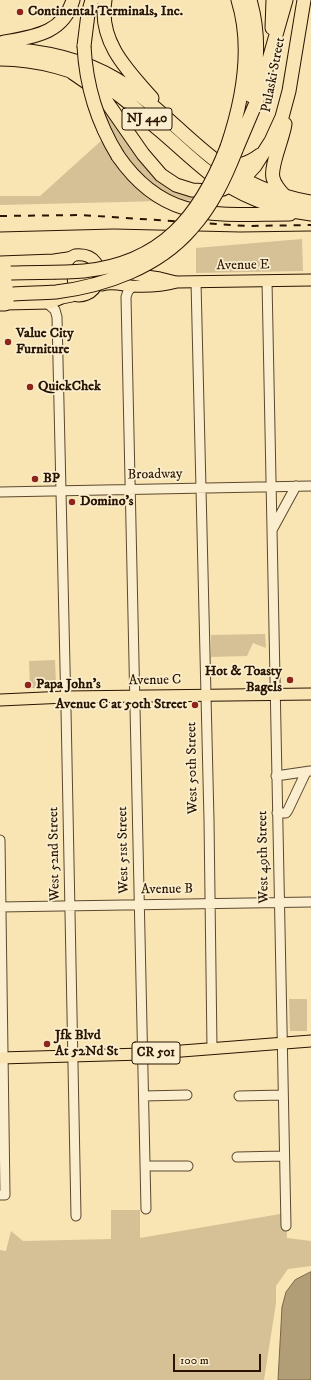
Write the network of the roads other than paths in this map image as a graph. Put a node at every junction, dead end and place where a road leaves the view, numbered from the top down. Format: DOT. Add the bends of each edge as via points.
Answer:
graph roads {
  1 [pos="73,0"];
  2 [pos="84,0"];
  3 [pos="92,0"];
  4 [pos="105,0"];
  5 [pos="238,0"];
  6 [pos="250,0"];
  7 [pos="273,0"];
  8 [pos="286,0"];
  9 [pos="304,0"];
  10 [pos="0,43"];
  11 [pos="84,46"];
  12 [pos="0,49"];
  13 [pos="0,59"];
  14 [pos="269,60"];
  15 [pos="73,73"];
  16 [pos="287,105"];
  17 [pos="190,139"];
  18 [pos="232,148"];
  19 [pos="264,152"];
  20 [pos="216,161"];
  21 [pos="214,176"];
  22 [pos="243,179"];
  23 [pos="231,186"];
  24 [pos="200,191"];
  25 [pos="286,196"];
  26 [pos="311,202"];
  27 [pos="311,214"];
  28 [pos="93,260"];
  29 [pos="0,263"];
  30 [pos="66,263"];
  31 [pos="5,273"];
  32 [pos="267,280"];
  33 [pos="311,280"];
  34 [pos="176,282"];
  35 [pos="196,282"];
  36 [pos="32,283"];
  37 [pos="0,284"];
  38 [pos="133,286"];
  39 [pos="93,290"];
  40 [pos="68,293"];
  41 [pos="4,301"];
  42 [pos="47,303"];
  43 [pos="296,486"];
  44 [pos="311,486"];
  45 [pos="270,487"];
  46 [pos="200,488"];
  47 [pos="130,490"];
  48 [pos="60,491"];
  49 [pos="0,492"];
  50 [pos="271,531"];
  51 [pos="274,694"];
  52 [pos="311,694"];
  53 [pos="135,696"];
  54 [pos="206,696"];
  55 [pos="66,697"];
  56 [pos="0,700"];
  57 [pos="308,771"];
  58 [pos="276,776"];
  59 [pos="277,814"];
  60 [pos="0,840"];
  61 [pos="311,902"];
  62 [pos="279,903"];
  63 [pos="210,904"];
  64 [pos="139,905"];
  65 [pos="70,906"];
  66 [pos="1,907"];
  67 [pos="311,1041"];
  68 [pos="282,1043"];
  69 [pos="212,1048"];
  70 [pos="143,1054"];
  71 [pos="73,1055"];
  72 [pos="1,1058"];
  73 [pos="187,1095"];
  74 [pos="283,1095"];
  75 [pos="144,1096"];
  76 [pos="239,1096"];
  77 [pos="284,1156"];
  78 [pos="237,1157"];
  79 [pos="145,1166"];
  80 [pos="188,1166"];
  81 [pos="2,1195"];
  82 [pos="146,1209"];
  83 [pos="76,1216"];
  84 [pos="286,1226"];
  1 -- 10 [label="highway" via="69,13 53,29"];
  2 -- 11 [label="highway"];
  3 -- 11 [label="highway"];
  4 -- 17 [label="highway" via="105,27 116,54"];
  5 -- 18 [label="highway" via="245,29 246,56"];
  6 -- 18 [label="highway" via="256,40 255,74 249,105"];
  7 -- 14 [label="highway"];
  8 -- 14 [label="highway"];
  9 -- 16 [label="highway, Pulaski Street"];
  11 -- 27 [label="highway, bridge" via="85,69 101,125 118,156 132,175 149,191 167,202 188,210 219,214"];
  12 -- 17 [label="highway, NJ 440" via="55,55 90,66 117,80 141,97"];
  13 -- 15 [label="highway, NJ 440" via="36,62"];
  14 -- 18 [label="highway" via="258,98"];
  15 -- 21 [label="highway, NJ 440" via="103,85 121,97"];
  15 -- 24 [label="highway, Pulaski Street" via="104,98 161,175 176,185"];
  16 -- 19 [label="highway, Pulaski Street" via="277,130"];
  16 -- 25 [label="highway" via="284,131 272,172 275,184"];
  17 -- 20 [label="highway, NJ 440"];
  18 -- 31 [label="highway, bridge" via="195,209 178,230 154,248 127,261 95,269"];
  18 -- 41 [label="highway, bridge" via="216,194 198,221 184,237 159,256 128,273 92,285"];
  19 -- 20 [label="highway, Pulaski Street" via="239,165"];
  19 -- 22 [label="highway, Pulaski Street"];
  20 -- 21 [label="highway"];
  20 -- 22 [label="highway, NJ 440"];
  21 -- 23 [label="highway, NJ 440"];
  21 -- 24 [label="highway"];
  22 -- 23 [label="highway, Pulaski Street"];
  22 -- 25 [label="highway, NJ 440"];
  23 -- 24 [label="highway, Pulaski Street" via="216,191"];
  23 -- 27 [label="highway, NJ 440" via="268,204"];
  25 -- 26 [label="highway, NJ 440"];
  28 -- 30 [label="main road" via="75,255"];
  28 -- 34 [label="main road, Avenue E" via="110,271"];
  28 -- 39 [label="main road" via="100,273"];
  29 -- 30 [label="highway"];
  30 -- 36 [label="highway" via="53,277"];
  30 -- 40 [label="main road" via="61,281"];
  32 -- 33 [label="main road, Avenue E"];
  32 -- 35 [label="main road, Avenue E"];
  32 -- 45 [label="street, West 49th Street"];
  34 -- 35 [label="main road, Avenue E"];
  34 -- 38 [label="main road, Avenue E" via="161,286"];
  35 -- 46 [label="street, West 50th Street"];
  36 -- 37 [label="highway"];
  36 -- 40 [label="highway" via="54,285"];
  38 -- 39 [label="main road, Avenue E" via="109,284"];
  38 -- 47 [label="street, West 51st Street" via="126,298"];
  39 -- 40 [label="main road" via="85,295"];
  40 -- 42 [label="main road"];
  41 -- 42 [label="main road"];
  42 -- 48 [label="street, West 52nd Street" via="55,310 56,317"];
  43 -- 44 [label="street, Broadway"];
  43 -- 45 [label="street, Broadway"];
  43 -- 50 [label="street"];
  45 -- 46 [label="street, Broadway"];
  45 -- 50 [label="street, West 49th Street"];
  46 -- 47 [label="street, Broadway"];
  46 -- 54 [label="street, West 50th Street"];
  47 -- 48 [label="street, Broadway"];
  47 -- 53 [label="street, West 51st Street"];
  48 -- 49 [label="street, Broadway"];
  48 -- 55 [label="street, West 52nd Street"];
  50 -- 51 [label="street, West 49th Street"];
  51 -- 52 [label="main road, Avenue C"];
  51 -- 54 [label="main road, Avenue C"];
  51 -- 58 [label="street, West 49th Street"];
  53 -- 54 [label="main road, Avenue C"];
  53 -- 55 [label="main road, Avenue C"];
  53 -- 64 [label="street, West 51st Street"];
  54 -- 63 [label="street, West 50th Street"];
  55 -- 56 [label="main road, Avenue C"];
  55 -- 65 [label="street, West 52nd Street"];
  57 -- 58 [label="street"];
  57 -- 59 [label="street" via="286,813"];
  58 -- 59 [label="street, West 49th Street"];
  59 -- 62 [label="street, West 49th Street"];
  60 -- 66 [label="street"];
  61 -- 62 [label="street, Avenue B"];
  62 -- 63 [label="street, Avenue B"];
  62 -- 68 [label="street, West 49th Street"];
  63 -- 64 [label="street, Avenue B"];
  63 -- 69 [label="street, West 50th Street"];
  64 -- 65 [label="street, Avenue B"];
  64 -- 70 [label="street, West 51st Street"];
  65 -- 66 [label="street, Avenue B"];
  65 -- 71 [label="street, West 52nd Street"];
  66 -- 72 [label="street"];
  67 -- 68 [label="main road, CR 501"];
  68 -- 69 [label="main road, CR 501"];
  68 -- 74 [label="street, West 49th Street"];
  69 -- 70 [label="main road, CR 501"];
  70 -- 71 [label="main road, CR 501"];
  70 -- 75 [label="street, West 51st Street"];
  71 -- 72 [label="main road, CR 501"];
  71 -- 83 [label="street, West 52nd Street"];
  72 -- 81 [label="street"];
  73 -- 75 [label="street"];
  74 -- 76 [label="street"];
  74 -- 77 [label="street, West 49th Street"];
  75 -- 79 [label="street, West 51st Street"];
  77 -- 78 [label="street"];
  77 -- 84 [label="street, West 49th Street"];
  79 -- 80 [label="street"];
  79 -- 82 [label="street, West 51st Street"];
}
